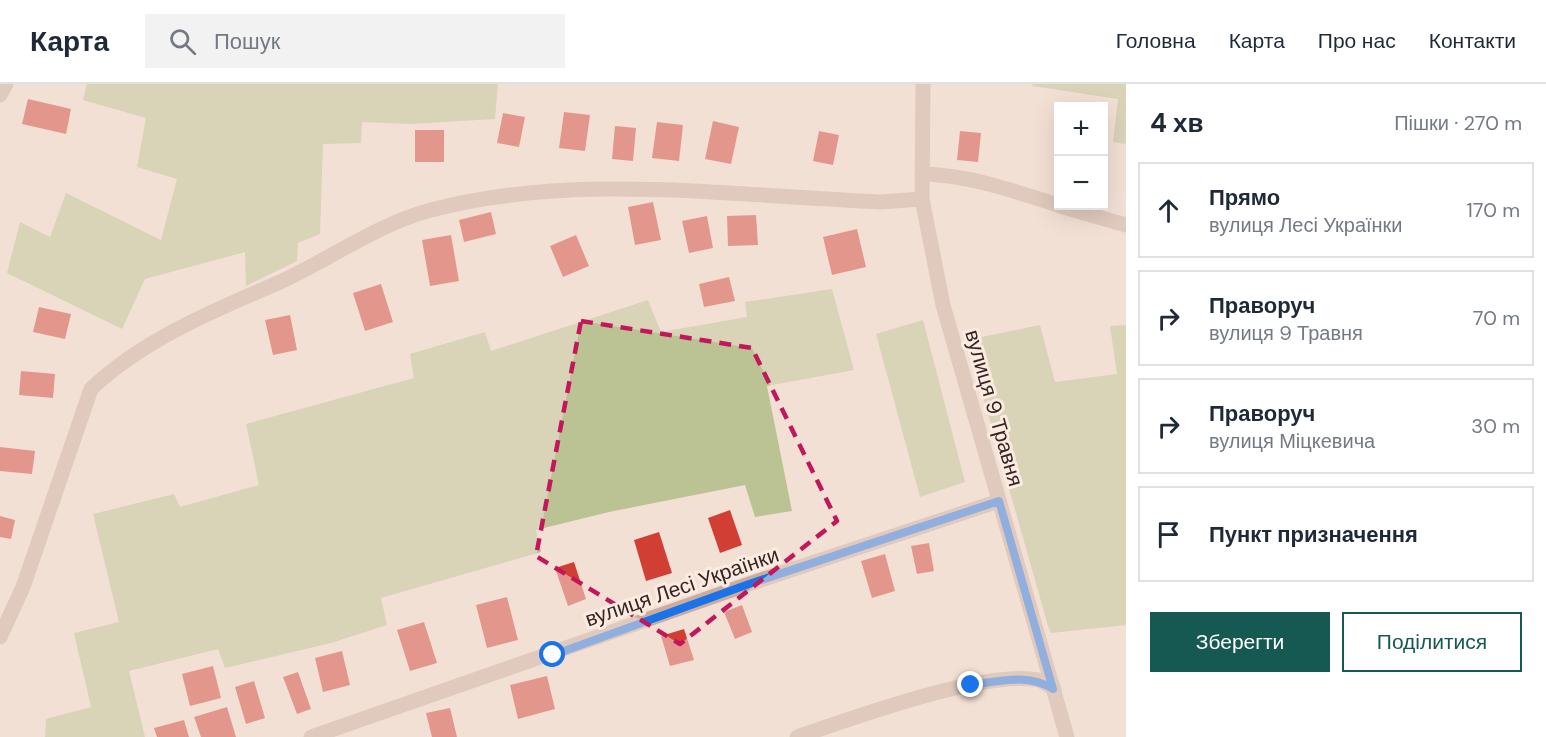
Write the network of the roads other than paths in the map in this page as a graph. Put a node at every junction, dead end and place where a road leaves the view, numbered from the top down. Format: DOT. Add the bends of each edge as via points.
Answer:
graph roads {
  1 [pos="6,84"];
  2 [pos="923,84"];
  3 [pos="0,95"];
  4 [pos="922,174"];
  5 [pos="922,199"];
  6 [pos="1054,203"];
  7 [pos="1076,210"];
  8 [pos="1126,225"];
  9 [pos="999,501"];
  10 [pos="0,637"];
  11 [pos="1053,689"];
  12 [pos="311,737"];
  13 [pos="796,737"];
  14 [pos="1067,737"];
  1 -- 3 [label="street"];
  2 -- 4 [label="street, вулиця 9 Травня"];
  4 -- 5 [label="street, вулиця 9 Травня"];
  4 -- 6 [label="street" via="953,174"];
  5 -- 9 [label="street, вулиця 9 Травня" via="943,305"];
  5 -- 10 [label="street" via="880,202 613,189 550,192 478,199 429,210 376,231 313,266 182,328 109,372 91,389 23,587"];
  7 -- 8 [label="street"];
  9 -- 11 [label="street, вулиця 9 Травня"];
  9 -- 12 [label="street, вулиця Лесі Українки"];
  11 -- 13 [label="street" via="1040,680 1014,678 971,685 865,713"];
  11 -- 14 [label="street, вулиця 9 Травня"];
}
